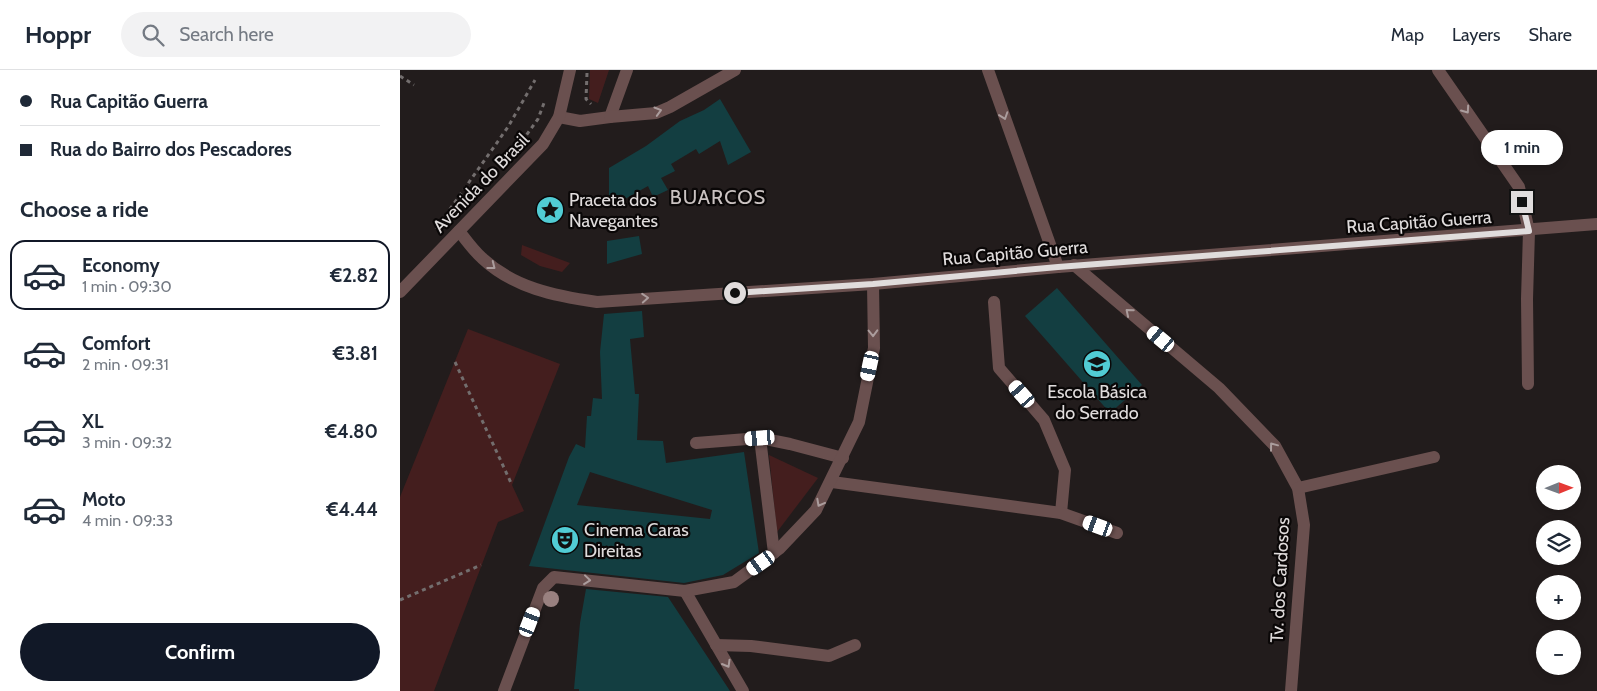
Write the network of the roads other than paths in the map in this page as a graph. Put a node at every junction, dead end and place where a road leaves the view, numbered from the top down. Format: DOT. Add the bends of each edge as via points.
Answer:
graph roads {
  1 [pos="570,70"];
  2 [pos="627,70"];
  3 [pos="735,70"];
  4 [pos="988,70"];
  5 [pos="1438,70"];
  6 [pos="559,116"];
  7 [pos="610,117"];
  8 [pos="1597,224"];
  9 [pos="459,231"];
  10 [pos="1529,231"];
  11 [pos="1074,266"];
  12 [pos="1058,267"];
  13 [pos="873,284"];
  14 [pos="400,292"];
  15 [pos="994,302"];
  16 [pos="1528,384"];
  17 [pos="760,438"];
  18 [pos="696,442"];
  19 [pos="1434,457"];
  20 [pos="843,458"];
  21 [pos="832,482"];
  22 [pos="1298,488"];
  23 [pos="1061,513"];
  24 [pos="1117,533"];
  25 [pos="774,553"];
  26 [pos="685,591"];
  27 [pos="716,645"];
  28 [pos="855,645"];
  29 [pos="504,691"];
  30 [pos="742,691"];
  31 [pos="1291,691"];
  1 -- 6 [label="street, Avenida do Brasil"];
  2 -- 7 [label="street"];
  7 -- 3 [label="street, one-way" via="656,113"];
  4 -- 12 [label="street, one-way"];
  5 -- 10 [label="street, one-way" via="1519,187"];
  6 -- 7 [label="street" via="580,121"];
  6 -- 9 [label="street, Avenida do Brasil" via="543,144"];
  8 -- 10 [label="street, Rua Capitão Guerra"];
  9 -- 13 [label="street, Rua Capitão Guerra, one-way" via="481,257 518,283 541,292 597,302"];
  9 -- 14 [label="street, Avenida do Brasil"];
  10 -- 11 [label="street, Rua Capitão Guerra"];
  10 -- 16 [label="street"];
  11 -- 12 [label="street, Rua Capitão Guerra"];
  22 -- 11 [label="street, Tv. dos Cardosos, one-way" via="1275,446 1219,388"];
  12 -- 13 [label="street, Rua Capitão Guerra"];
  13 -- 20 [label="street, one-way" via="874,348 859,422"];
  15 -- 23 [label="street" via="999,368 1044,420 1065,470"];
  17 -- 18 [label="street"];
  17 -- 20 [label="street"];
  17 -- 25 [label="street"];
  19 -- 22 [label="street"];
  20 -- 21 [label="street"];
  21 -- 23 [label="street"];
  21 -- 25 [label="street, one-way" via="816,510"];
  22 -- 31 [label="street, Tv. dos Cardosos" via="1304,525"];
  23 -- 24 [label="street"];
  25 -- 26 [label="street" via="734,582"];
  26 -- 27 [label="street"];
  29 -- 26 [label="street, one-way" via="543,588 554,577"];
  27 -- 28 [label="street" via="830,656"];
  27 -- 30 [label="street, one-way"];
}
